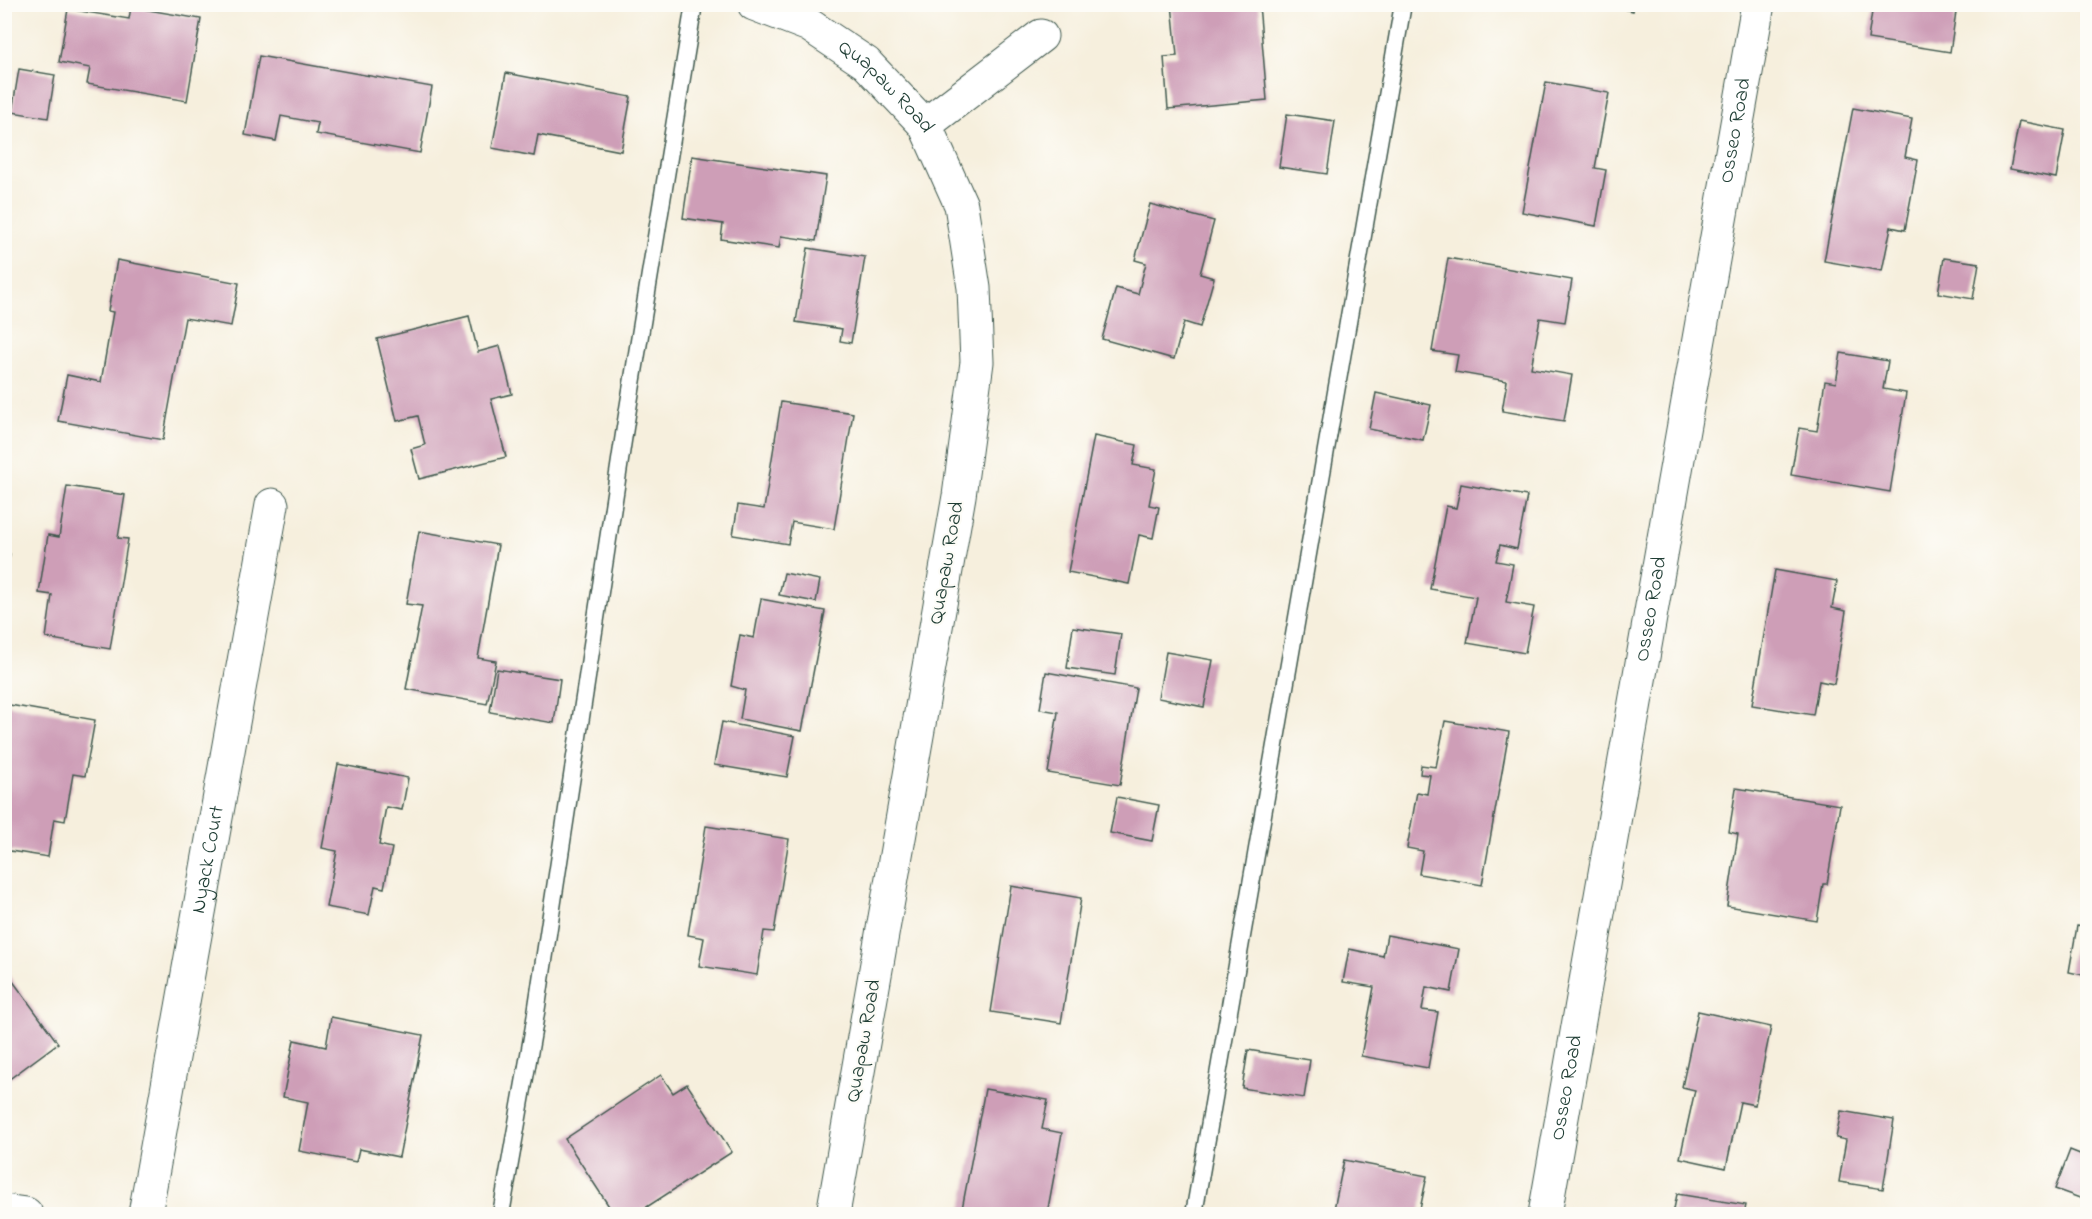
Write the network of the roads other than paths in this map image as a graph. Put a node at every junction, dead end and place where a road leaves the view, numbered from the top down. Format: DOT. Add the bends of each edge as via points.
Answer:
graph roads {
  1 [pos="694,4"];
  2 [pos="754,4"];
  3 [pos="1403,4"];
  4 [pos="1758,4"];
  5 [pos="1041,36"];
  6 [pos="925,125"];
  7 [pos="273,505"];
  8 [pos="4,1211"];
  9 [pos="26,1215"];
  10 [pos="145,1215"];
  11 [pos="501,1215"];
  12 [pos="833,1215"];
  13 [pos="1194,1215"];
  14 [pos="1545,1215"];
  1 -- 11 [label="lane"];
  2 -- 6 [label="street, Quapaw Road" via="809,26 866,63"];
  3 -- 13 [label="lane"];
  4 -- 14 [label="street, Osseo Road"];
  5 -- 6 [label="street"];
  6 -- 12 [label="street, Quapaw Road" via="961,205 974,288 977,362 959,495"];
  7 -- 10 [label="street, Nyack Court"];
  8 -- 9 [label="street"];
}
